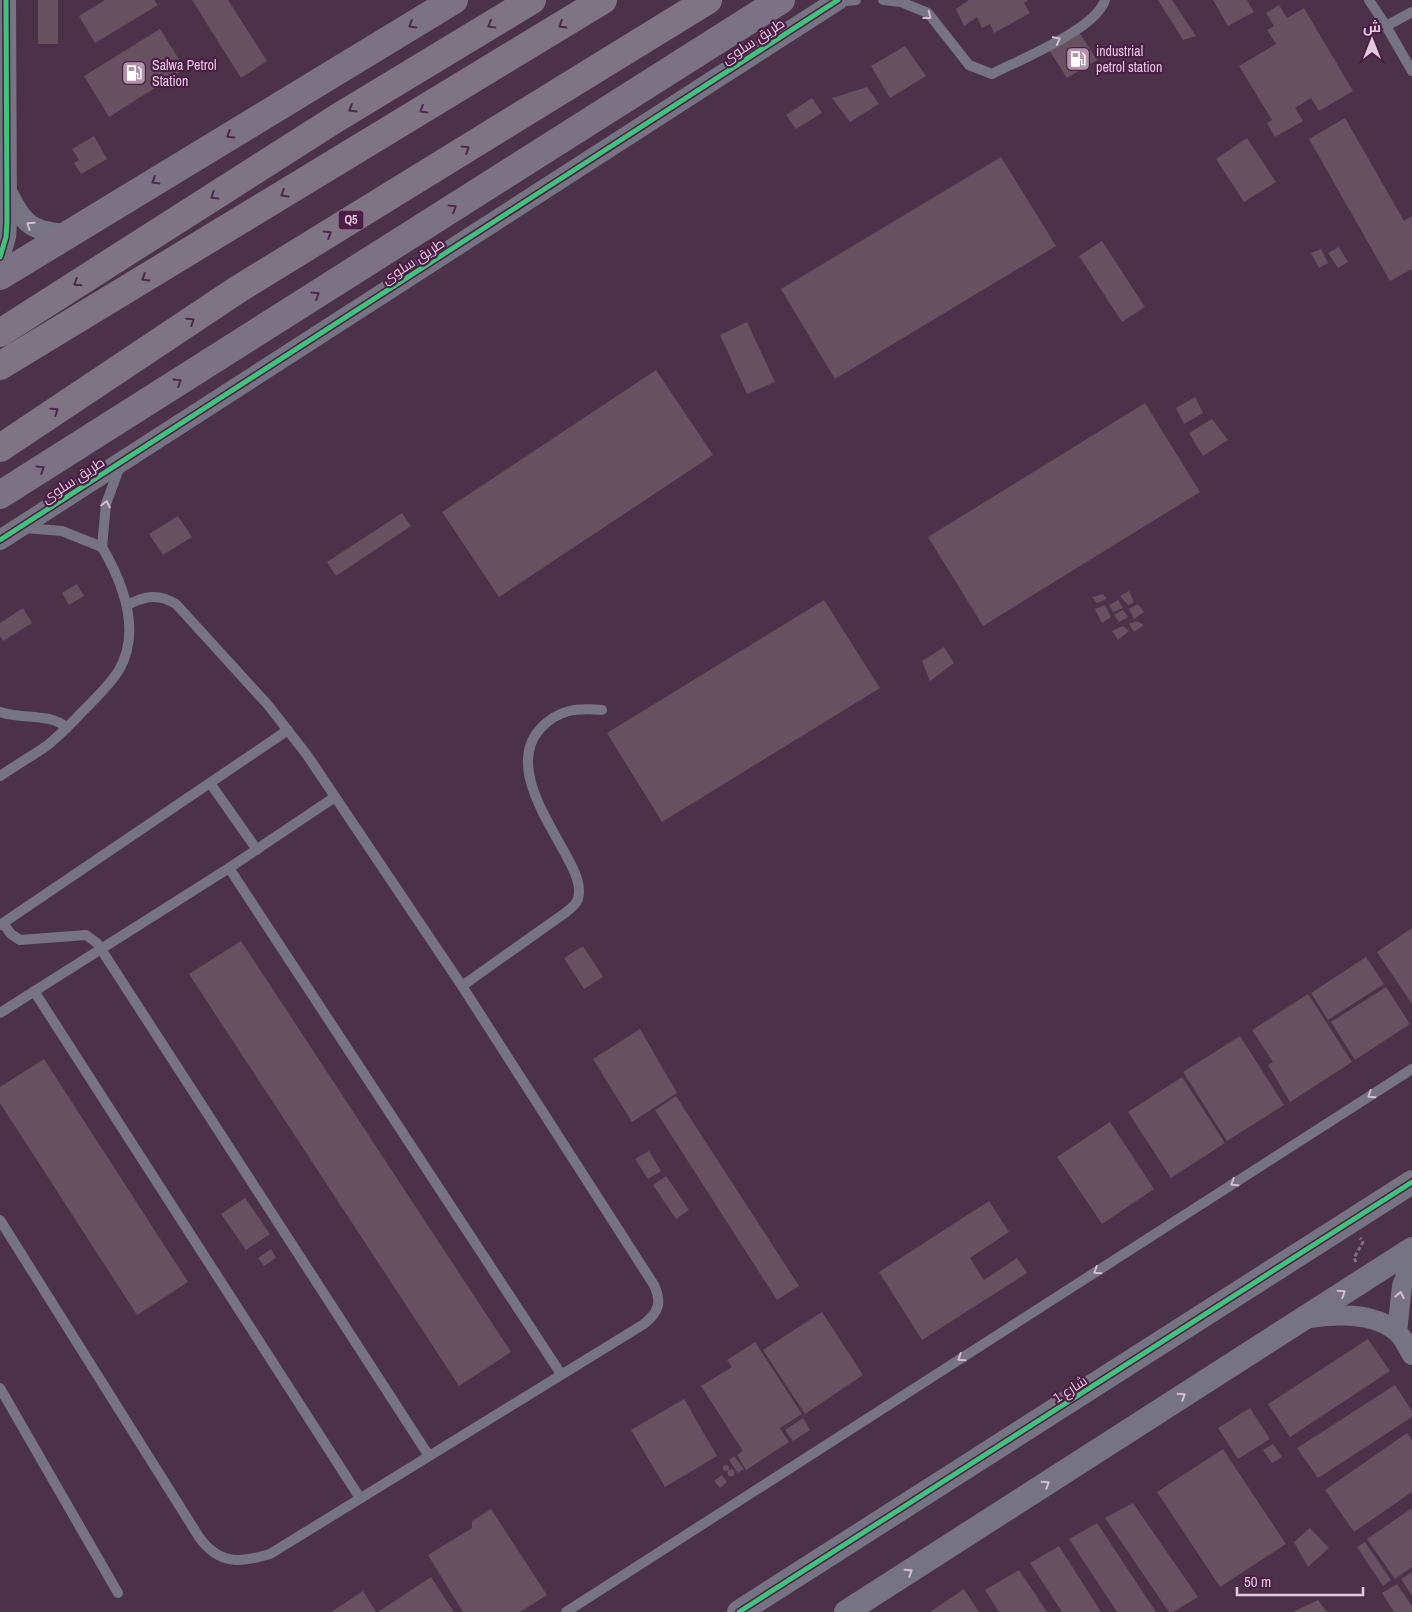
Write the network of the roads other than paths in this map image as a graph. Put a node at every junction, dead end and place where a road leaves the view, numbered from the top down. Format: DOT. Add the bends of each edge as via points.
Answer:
graph roads {
  1 [pos="6,0"];
  2 [pos="454,0"];
  3 [pos="532,0"];
  4 [pos="603,0"];
  5 [pos="708,0"];
  6 [pos="781,0"];
  7 [pos="856,0"];
  8 [pos="883,0"];
  9 [pos="1105,0"];
  10 [pos="1369,0"];
  11 [pos="837,1"];
  12 [pos="1412,12"];
  13 [pos="1386,26"];
  14 [pos="1412,71"];
  15 [pos="4,140"];
  16 [pos="7,191"];
  17 [pos="69,234"];
  18 [pos="0,257"];
  19 [pos="0,276"];
  20 [pos="0,333"];
  21 [pos="0,366"];
  22 [pos="0,448"];
  23 [pos="121,463"];
  24 [pos="0,495"];
  25 [pos="18,528"];
  26 [pos="0,540"];
  27 [pos="102,547"];
  28 [pos="127,605"];
  29 [pos="602,710"];
  30 [pos="0,712"];
  31 [pos="67,728"];
  32 [pos="288,730"];
  33 [pos="0,776"];
  34 [pos="210,783"];
  35 [pos="335,797"];
  36 [pos="256,850"];
  37 [pos="229,868"];
  38 [pos="2,924"];
  39 [pos="102,948"];
  40 [pos="462,986"];
  41 [pos="34,991"];
  42 [pos="0,1012"];
  43 [pos="1412,1069"];
  44 [pos="1412,1182"];
  45 [pos="0,1220"];
  46 [pos="1412,1249"];
  47 [pos="1412,1259"];
  48 [pos="1301,1319"];
  49 [pos="1397,1332"];
  50 [pos="1412,1354"];
  51 [pos="561,1374"];
  52 [pos="0,1388"];
  53 [pos="430,1456"];
  54 [pos="360,1498"];
  55 [pos="118,1593"];
  56 [pos="864,1605"];
  57 [pos="566,1612"];
  58 [pos="739,1612"];
  59 [pos="846,1612"];
  1 -- 15 [label="street"];
  2 -- 17 [label="main road, one-way"];
  3 -- 20 [label="highway, one-way" via="337,118"];
  4 -- 21 [label="highway, one-way"];
  22 -- 5 [label="highway, Q5, one-way" via="237,290"];
  24 -- 6 [label="main road, طريق سلوى, one-way"];
  7 -- 11 [label="lane"];
  8 -- 9 [label="lane, one-way" via="902,2 928,13 969,66 992,74 1084,26 1102,9"];
  10 -- 13 [label="lane"];
  11 -- 23 [label="street, طريق سلوى"];
  12 -- 13 [label="lane"];
  13 -- 14 [label="lane"];
  15 -- 16 [label="street"];
  17 -- 16 [label="street, one-way" via="38,230 24,222"];
  16 -- 18 [label="street" via="6,237"];
  17 -- 19 [label="main road"];
  23 -- 25 [label="street, طريق سلوى"];
  27 -- 23 [label="lane, one-way" via="106,504"];
  25 -- 26 [label="street, طريق سلوى"];
  25 -- 27 [label="lane" via="62,531"];
  27 -- 28 [label="lane"];
  28 -- 31 [label="lane" via="129,644 119,670"];
  28 -- 32 [label="lane" via="154,596 176,604"];
  29 -- 40 [label="lane" via="576,708 547,721 536,733 527,763 528,779 534,794 575,874 578,899 566,913"];
  30 -- 31 [label="lane" via="50,718"];
  31 -- 33 [label="lane"];
  32 -- 34 [label="lane"];
  32 -- 35 [label="lane"];
  34 -- 36 [label="lane"];
  34 -- 38 [label="lane"];
  35 -- 36 [label="lane"];
  35 -- 40 [label="lane"];
  36 -- 37 [label="lane"];
  37 -- 39 [label="lane"];
  37 -- 51 [label="lane"];
  38 -- 39 [label="lane" via="20,940 86,935"];
  39 -- 41 [label="lane"];
  39 -- 53 [label="lane"];
  40 -- 51 [label="lane" via="659,1296 659,1306 652,1317"];
  41 -- 42 [label="lane"];
  41 -- 54 [label="lane"];
  43 -- 57 [label="lane, one-way"];
  44 -- 58 [label="street, شارع 1"];
  45 -- 54 [label="lane" via="207,1548 232,1560 249,1560 270,1554"];
  48 -- 46 [label="street, one-way"];
  49 -- 47 [label="street, one-way" via="1402,1286"];
  48 -- 49 [label="street" via="1352,1316 1375,1321"];
  56 -- 48 [label="street, one-way"];
  49 -- 50 [label="street"];
  51 -- 53 [label="lane"];
  52 -- 55 [label="lane"];
  53 -- 54 [label="lane"];
  56 -- 59 [label="street"];
}
